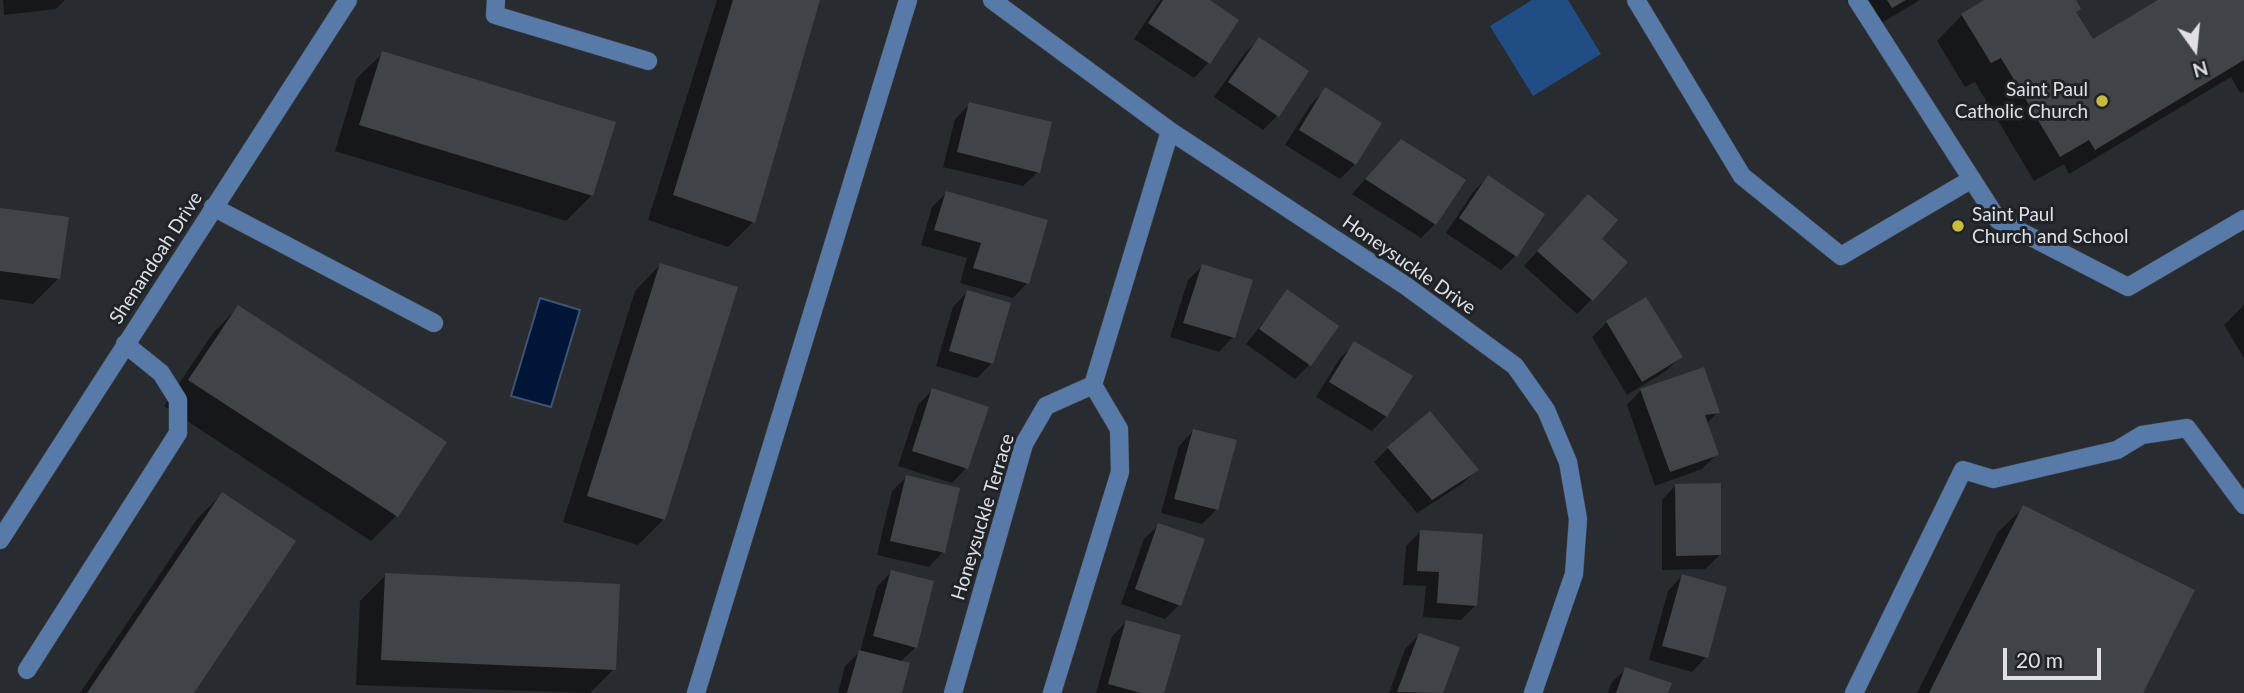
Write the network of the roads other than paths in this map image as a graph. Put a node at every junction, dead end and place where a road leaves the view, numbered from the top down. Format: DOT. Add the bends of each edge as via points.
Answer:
graph roads {
  1 [pos="348,0"];
  2 [pos="496,0"];
  3 [pos="908,0"];
  4 [pos="992,0"];
  5 [pos="1636,0"];
  6 [pos="1857,0"];
  7 [pos="648,61"];
  8 [pos="1170,131"];
  9 [pos="1972,179"];
  10 [pos="213,207"];
  11 [pos="2244,219"];
  12 [pos="434,323"];
  13 [pos="125,344"];
  14 [pos="1093,385"];
  15 [pos="2244,505"];
  16 [pos="0,540"];
  17 [pos="27,670"];
  18 [pos="696,693"];
  19 [pos="953,693"];
  20 [pos="1052,693"];
  21 [pos="1533,693"];
  22 [pos="1854,693"];
  1 -- 10 [label="street, Shenandoah Drive"];
  2 -- 7 [label="street" via="495,15"];
  3 -- 18 [label="street"];
  4 -- 8 [label="street, Honeysuckle Drive"];
  5 -- 9 [label="street" via="1742,176 1841,256"];
  6 -- 9 [label="street"];
  8 -- 14 [label="street"];
  8 -- 21 [label="street, Honeysuckle Drive" via="1406,286 1516,366 1546,410 1568,463 1578,519 1574,574"];
  9 -- 11 [label="street" via="1998,220 2128,287"];
  10 -- 12 [label="street"];
  10 -- 13 [label="street, Shenandoah Drive"];
  13 -- 16 [label="street, Shenandoah Drive"];
  13 -- 17 [label="street" via="161,373 178,400 178,433"];
  14 -- 19 [label="street, Honeysuckle Terrace" via="1046,406 1024,444"];
  14 -- 20 [label="street" via="1119,429 1121,472"];
  15 -- 22 [label="street" via="2187,428 2142,435 2118,450 1993,479 1963,470"];
}
